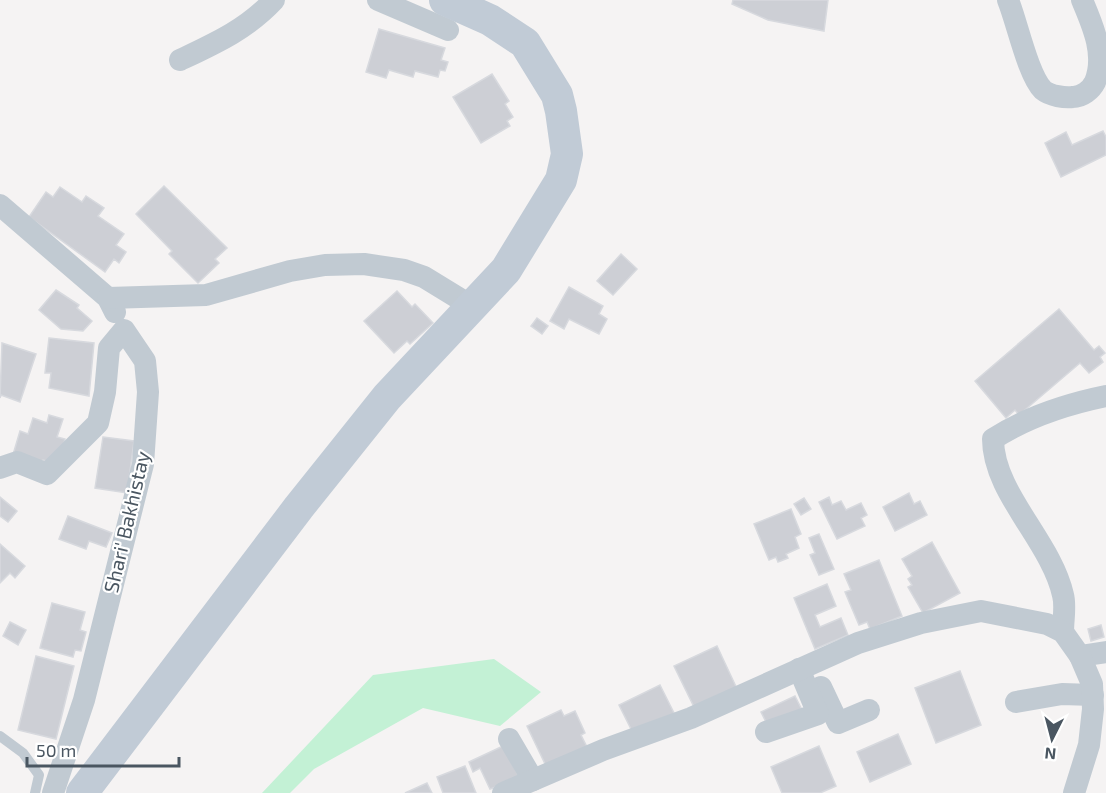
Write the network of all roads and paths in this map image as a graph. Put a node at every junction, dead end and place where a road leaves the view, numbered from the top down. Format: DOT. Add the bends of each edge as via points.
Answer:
graph roads {
  1 [pos="274,0"];
  2 [pos="378,0"];
  3 [pos="445,0"];
  4 [pos="1008,0"];
  5 [pos="1082,0"];
  6 [pos="448,30"];
  7 [pos="180,60"];
  8 [pos="0,205"];
  9 [pos="108,298"];
  10 [pos="473,307"];
  11 [pos="124,330"];
  12 [pos="1106,396"];
  13 [pos="0,468"];
  14 [pos="1063,632"];
  15 [pos="1106,652"];
  16 [pos="1080,656"];
  17 [pos="804,667"];
  18 [pos="1093,695"];
  19 [pos="1016,702"];
  20 [pos="869,710"];
  21 [pos="766,732"];
  22 [pos="0,735"];
  23 [pos="509,739"];
  24 [pos="532,780"];
  25 [pos="35,793"];
  26 [pos="53,793"];
  27 [pos="82,793"];
  28 [pos="504,793"];
  29 [pos="1074,793"];
  1 -- 7 [label="street" via="233,35"];
  2 -- 6 [label="street"];
  3 -- 10 [label="main road" via="490,20 525,43 557,95 567,154 551,200 506,270"];
  4 -- 5 [label="street" via="1029,65 1043,90 1063,98 1078,97 1092,88 1099,75 1102,56 1098,36"];
  8 -- 9 [label="street"];
  9 -- 10 [label="street" via="206,295 291,271 363,264 424,277"];
  9 -- 11 [label="street, Shari' Bakhistay"];
  10 -- 27 [label="main road" via="433,344 365,424"];
  11 -- 13 [label="street" via="109,348 98,423 81,442 47,474 17,462"];
  11 -- 26 [label="street, Shari' Bakhistay" via="145,361 148,392 143,464 84,700"];
  12 -- 14 [label="street" via="1084,400 1014,426 993,439 999,472 1051,563 1064,596"];
  14 -- 16 [label="street"];
  14 -- 17 [label="street" via="1047,624 981,611 921,623 858,643"];
  15 -- 16 [label="street"];
  16 -- 18 [label="street"];
  17 -- 20 [label="street" via="838,723"];
  17 -- 21 [label="street" via="818,714"];
  17 -- 24 [label="street" via="691,718"];
  18 -- 19 [label="street" via="1062,694"];
  18 -- 29 [label="street" via="1089,745"];
  22 -- 25 [label="lane" via="23,753 39,774"];
  23 -- 24 [label="street"];
  24 -- 28 [label="street"];
}
